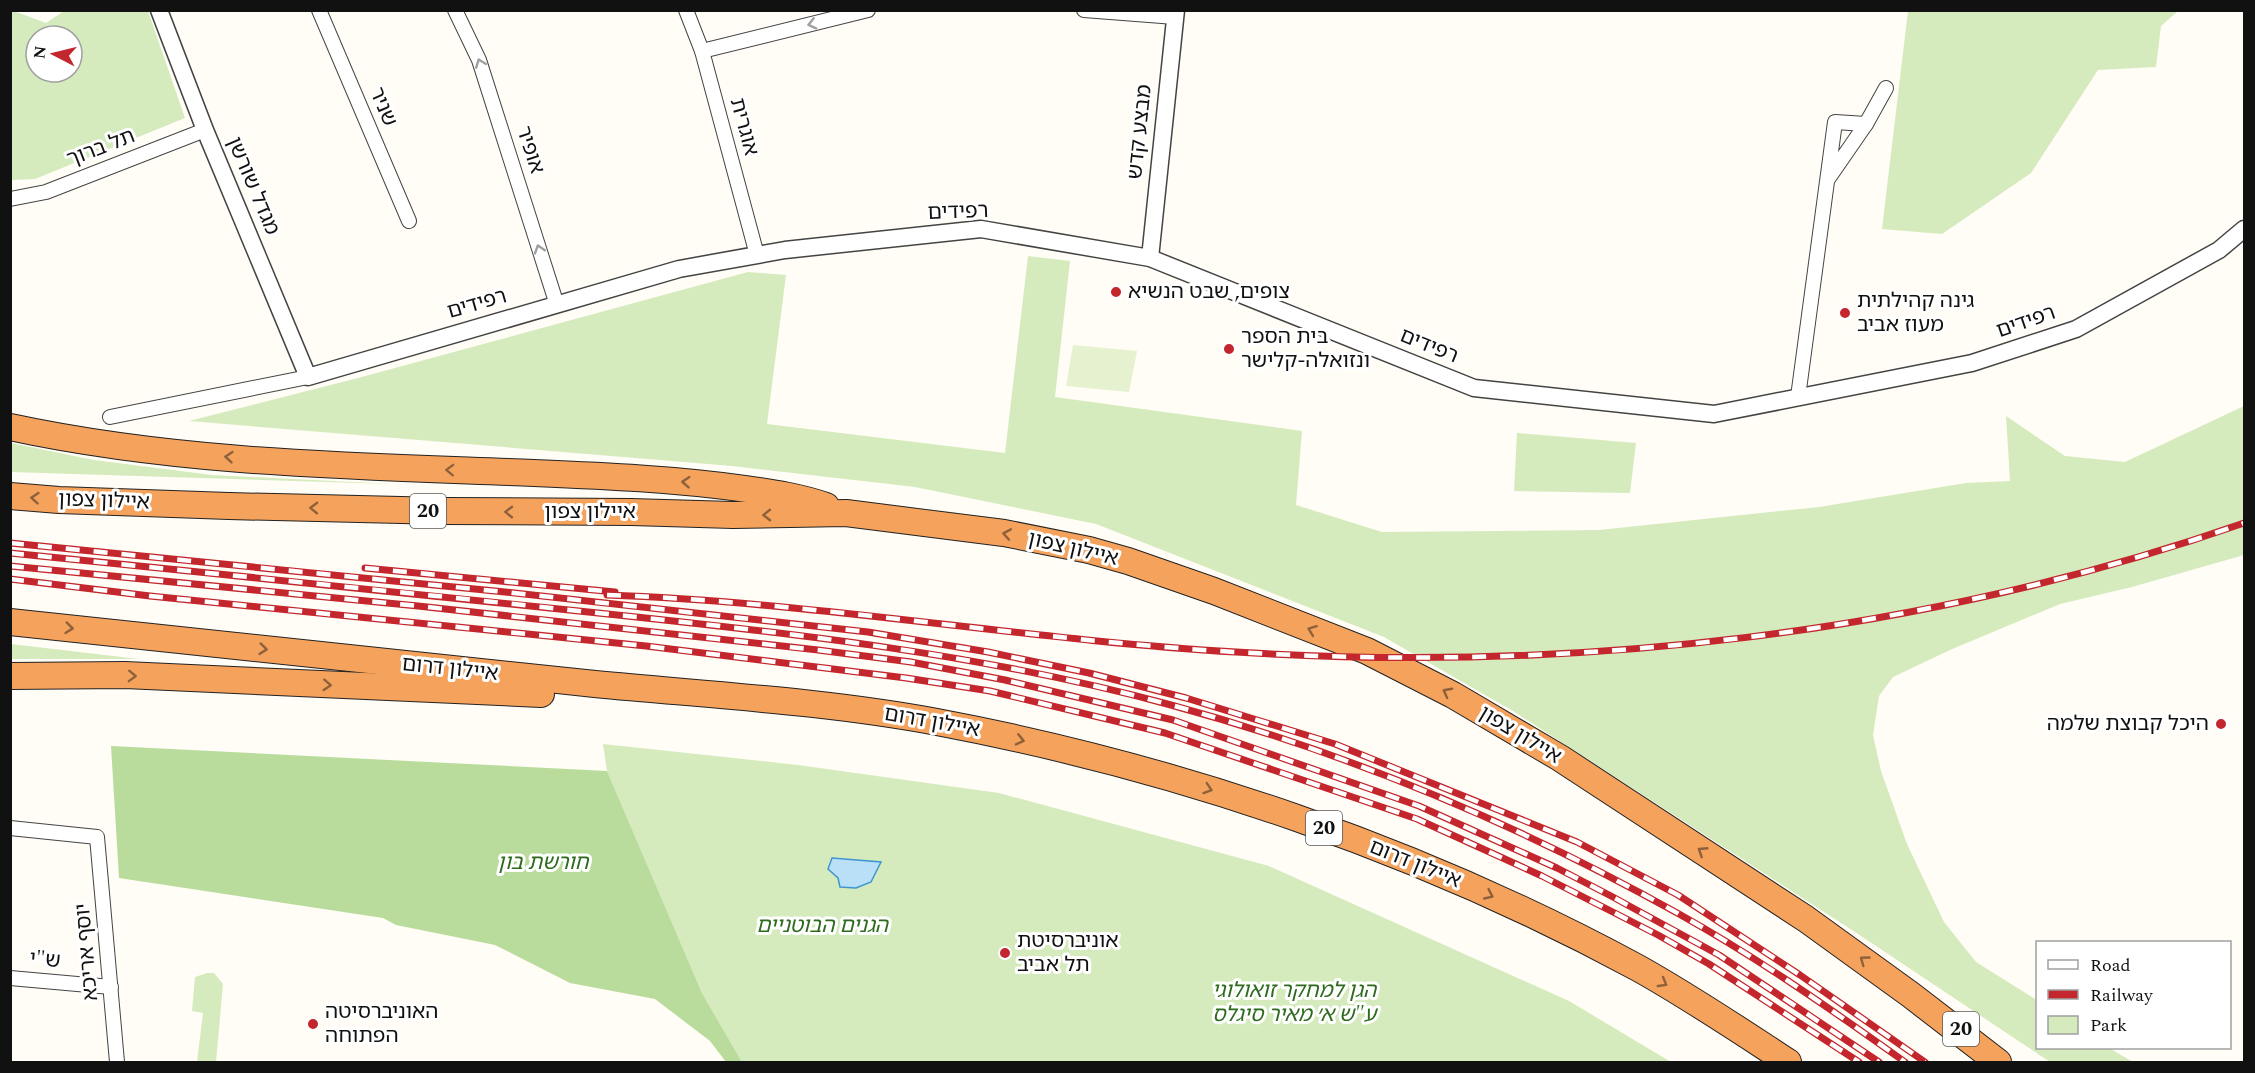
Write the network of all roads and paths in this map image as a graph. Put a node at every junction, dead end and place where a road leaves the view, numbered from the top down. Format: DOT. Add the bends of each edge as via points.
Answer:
graph roads {
  1 [pos="159,10"];
  2 [pos="319,10"];
  3 [pos="455,10"];
  4 [pos="686,10"];
  5 [pos="868,10"];
  6 [pos="1084,10"];
  7 [pos="1175,14"];
  8 [pos="702,51"];
  9 [pos="1886,88"];
  10 [pos="1866,124"];
  11 [pos="205,130"];
  12 [pos="1828,179"];
  13 [pos="10,199"];
  14 [pos="409,221"];
  15 [pos="2244,229"];
  16 [pos="757,255"];
  17 [pos="1150,258"];
  18 [pos="557,305"];
  19 [pos="308,377"];
  20 [pos="1798,397"];
  21 [pos="110,417"];
  22 [pos="10,427"];
  23 [pos="10,496"];
  24 [pos="846,513"];
  25 [pos="10,622"];
  26 [pos="10,676"];
  27 [pos="818,704"];
  28 [pos="10,828"];
  29 [pos="10,978"];
  30 [pos="111,987"];
  31 [pos="1911,995"];
  32 [pos="117,1062"];
  33 [pos="1788,1062"];
  34 [pos="1998,1062"];
  35 [pos="2012,1062"];
  1 -- 11 [label="street, מגדל שורשן"];
  2 -- 14 [label="street, שניר"];
  18 -- 3 [label="street, אופיר, one-way" via="479,60"];
  4 -- 8 [label="street, אוגרית"];
  5 -- 8 [label="street, one-way"];
  6 -- 7 [label="street"];
  7 -- 17 [label="street, מבצע קדש"];
  8 -- 16 [label="street, אוגרית"];
  9 -- 10 [label="street"];
  10 -- 12 [label="street"];
  10 -- 12 [label="street" via="1835,122"];
  11 -- 13 [label="street, תל ברוך" via="46,192"];
  11 -- 19 [label="street, מגדל שורשן"];
  12 -- 20 [label="street"];
  15 -- 20 [label="street, רפידים" via="2219,250 2076,329 1972,363"];
  16 -- 17 [label="street, רפידים" via="981,229"];
  16 -- 18 [label="street, רפידים" via="679,269"];
  17 -- 20 [label="street, רפידים" via="1473,388 1714,414"];
  18 -- 19 [label="street, רפידים"];
  19 -- 21 [label="street, רפידים"];
  24 -- 22 [label="highway, one-way" via="803,498 714,484 239,458 115,445"];
  24 -- 23 [label="highway, איילון צפון / 20, one-way" via="421,510"];
  31 -- 24 [label="highway, איילון צפון / 20, one-way" via="1806,919 1560,758 1453,695 1367,651 1214,591 1089,550 1004,533"];
  25 -- 27 [label="highway, איילון דרום / 20, one-way"];
  26 -- 27 [label="highway, one-way" via="125,675"];
  27 -- 33 [label="highway, איילון דרום / 20, one-way" via="933,722 1099,758 1329,830 1561,929 1689,998"];
  28 -- 30 [label="street, יוסף אריכא" via="97,837"];
  29 -- 30 [label="street, ש\"י"];
  30 -- 32 [label="street, יוסף אריכא"];
  31 -- 34 [label="highway, איילון צפון / 20"];
  31 -- 35 [label="highway, 20"];
}
